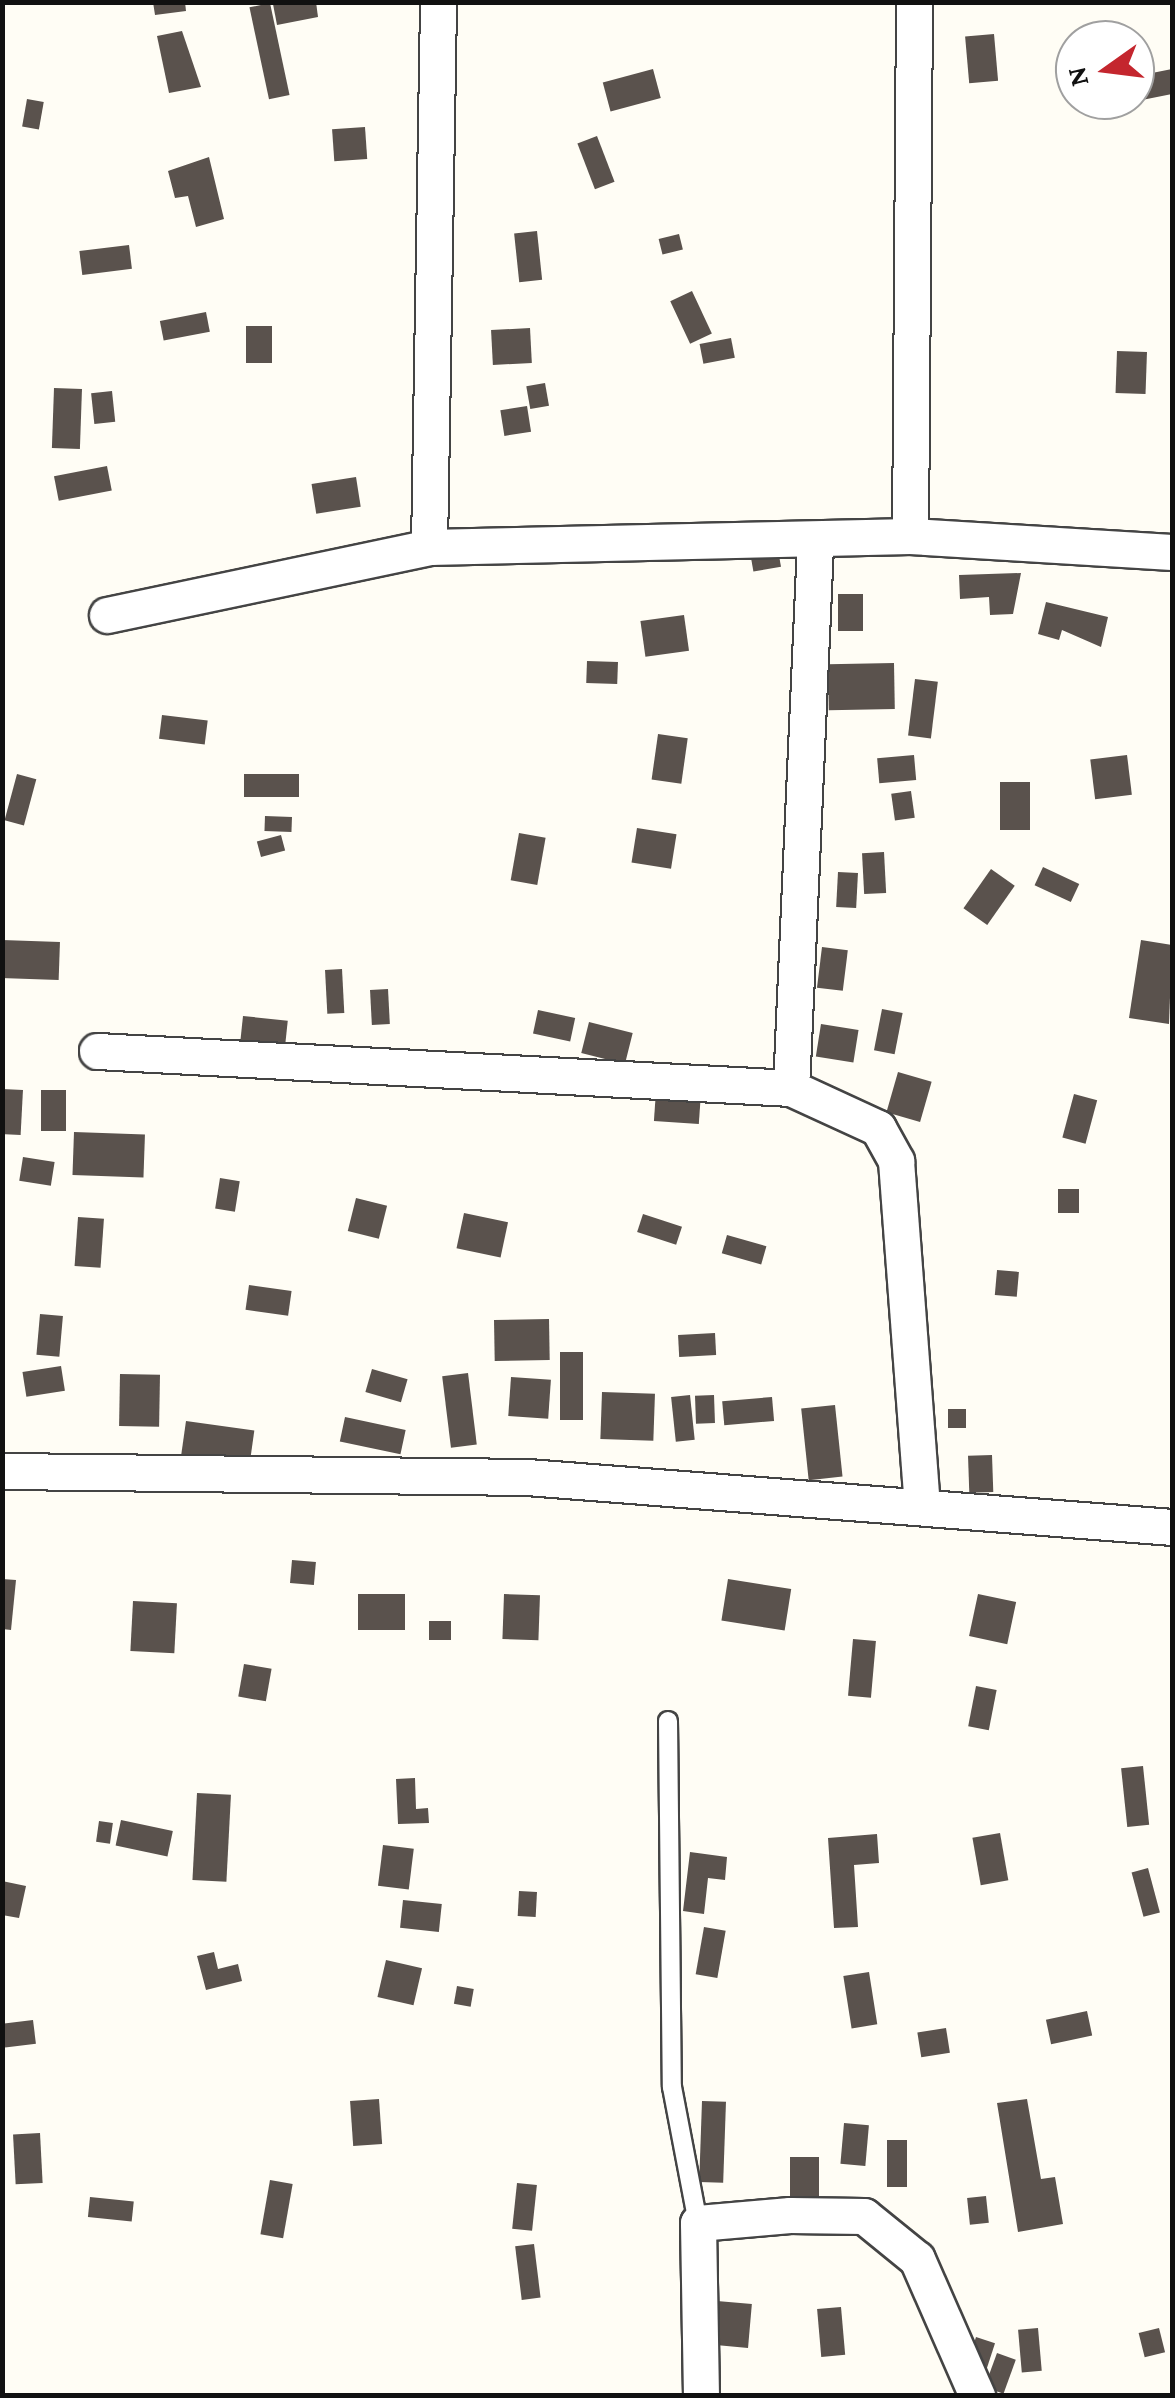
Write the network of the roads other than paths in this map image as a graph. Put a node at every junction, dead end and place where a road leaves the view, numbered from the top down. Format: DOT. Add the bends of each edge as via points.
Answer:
graph roads {
  1 [pos="438,2"];
  2 [pos="914,2"];
  3 [pos="910,536"];
  4 [pos="815,544"];
  5 [pos="428,546"];
  6 [pos="1172,552"];
  7 [pos="106,615"];
  8 [pos="96,1051"];
  9 [pos="791,1088"];
  10 [pos="2,1472"];
  11 [pos="922,1504"];
  12 [pos="1172,1527"];
  13 [pos="668,1721"];
  14 [pos="698,2223"];
  15 [pos="702,2396"];
  16 [pos="977,2396"];
  1 -- 5 [label="street"];
  2 -- 3 [label="street"];
  3 -- 4 [label="street"];
  3 -- 6 [label="street"];
  4 -- 5 [label="street"];
  4 -- 9 [label="street"];
  5 -- 7 [label="street"];
  8 -- 9 [label="street"];
  9 -- 11 [label="street" via="878,1128 896,1161"];
  10 -- 11 [label="street" via="528,1477"];
  11 -- 12 [label="street"];
  13 -- 14 [label="lane" via="672,2087"];
  14 -- 15 [label="street"];
  14 -- 16 [label="street" via="864,2216 917,2259"];
}
